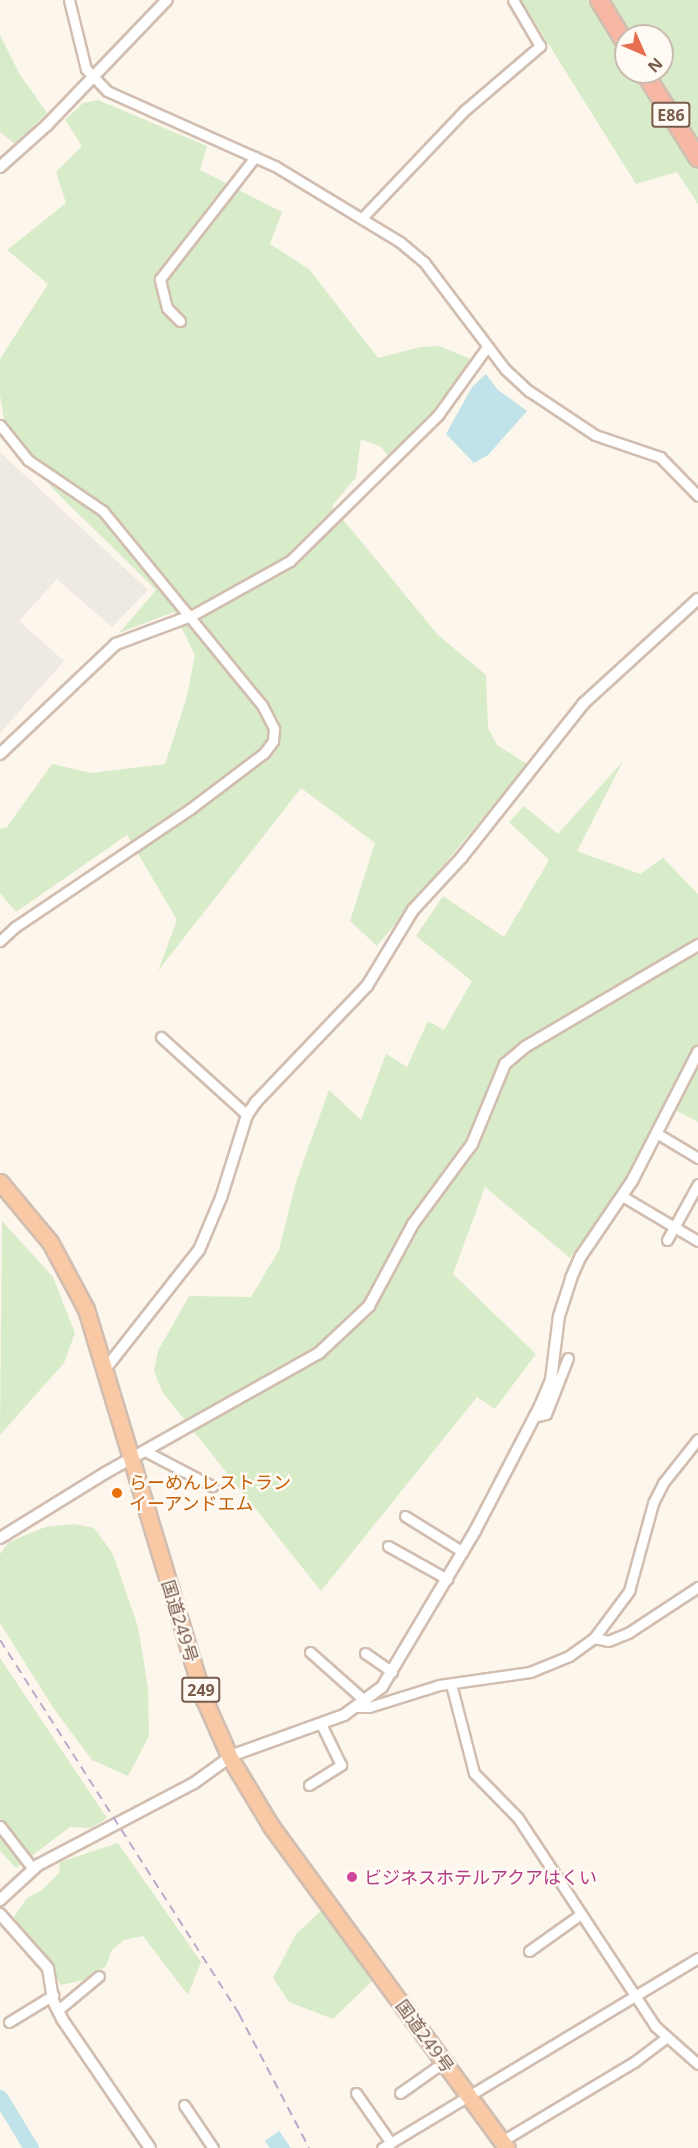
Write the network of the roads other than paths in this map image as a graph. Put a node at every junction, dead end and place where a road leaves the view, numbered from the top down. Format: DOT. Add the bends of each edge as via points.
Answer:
graph roads {
  1 [pos="69,0"];
  2 [pos="167,0"];
  3 [pos="513,0"];
  4 [pos="599,0"];
  5 [pos="613,0"];
  6 [pos="614,24"];
  7 [pos="628,24"];
  8 [pos="94,78"];
  9 [pos="651,84"];
  10 [pos="665,84"];
  11 [pos="698,137"];
  12 [pos="255,157"];
  13 [pos="698,159"];
  14 [pos="0,167"];
  15 [pos="362,218"];
  16 [pos="180,321"];
  17 [pos="487,347"];
  18 [pos="0,425"];
  19 [pos="698,496"];
  20 [pos="698,599"];
  21 [pos="191,616"];
  22 [pos="0,754"];
  23 [pos="0,941"];
  24 [pos="698,945"];
  25 [pos="160,1037"];
  26 [pos="698,1052"];
  27 [pos="247,1115"];
  28 [pos="658,1134"];
  29 [pos="698,1158"];
  30 [pos="0,1182"];
  31 [pos="698,1184"];
  32 [pos="622,1196"];
  33 [pos="674,1227"];
  34 [pos="667,1240"];
  35 [pos="698,1241"];
  36 [pos="568,1358"];
  37 [pos="106,1368"];
  38 [pos="534,1417"];
  39 [pos="698,1439"];
  40 [pos="139,1455"];
  41 [pos="212,1486"];
  42 [pos="405,1516"];
  43 [pos="0,1538"];
  44 [pos="388,1546"];
  45 [pos="462,1552"];
  46 [pos="447,1579"];
  47 [pos="698,1587"];
  48 [pos="594,1638"];
  49 [pos="309,1652"];
  50 [pos="365,1653"];
  51 [pos="393,1671"];
  52 [pos="451,1684"];
  53 [pos="362,1704"];
  54 [pos="321,1724"];
  55 [pos="230,1758"];
  56 [pos="309,1785"];
  57 [pos="0,1826"];
  58 [pos="33,1869"];
  59 [pos="0,1900"];
  60 [pos="0,1914"];
  61 [pos="581,1914"];
  62 [pos="529,1951"];
  63 [pos="698,1958"];
  64 [pos="99,1976"];
  65 [pos="52,1995"];
  66 [pos="634,1997"];
  67 [pos="58,2010"];
  68 [pos="9,2022"];
  69 [pos="667,2037"];
  70 [pos="444,2062"];
  71 [pos="698,2064"];
  72 [pos="356,2093"];
  73 [pos="400,2093"];
  74 [pos="471,2098"];
  75 [pos="184,2105"];
  76 [pos="505,2144"];
  77 [pos="386,2145"];
  78 [pos="150,2148"];
  79 [pos="213,2148"];
  1 -- 8 [label="street" via="86,69"];
  2 -- 8 [label="street"];
  3 -- 15 [label="street" via="540,46 465,110"];
  4 -- 6 [label="highway"];
  5 -- 7 [label="highway"];
  8 -- 12 [label="street" via="125,100"];
  8 -- 14 [label="street"];
  9 -- 13 [label="highway, E86"];
  10 -- 11 [label="highway, E86"];
  12 -- 15 [label="street"];
  12 -- 16 [label="street" via="160,279 167,308"];
  15 -- 17 [label="street" via="424,262"];
  17 -- 19 [label="street" via="529,391 595,435 660,456"];
  17 -- 21 [label="street" via="438,415 290,561"];
  18 -- 21 [label="street" via="28,460 103,511"];
  20 -- 27 [label="street" via="584,704 462,857 413,910 367,986"];
  21 -- 22 [label="street" via="116,644"];
  21 -- 23 [label="street" via="270,717 273,741 190,809"];
  24 -- 40 [label="street" via="525,1047 505,1065 472,1144 412,1224 375,1298 319,1353"];
  25 -- 27 [label="street"];
  26 -- 28 [label="street"];
  27 -- 37 [label="street" via="221,1198 199,1250"];
  28 -- 29 [label="street"];
  28 -- 32 [label="street"];
  30 -- 37 [label="highway, 国道249号 / 249" via="50,1242 66,1268 86,1309"];
  31 -- 33 [label="street"];
  32 -- 33 [label="street"];
  32 -- 38 [label="street" via="571,1278 559,1316 552,1380"];
  33 -- 34 [label="street"];
  33 -- 35 [label="street"];
  36 -- 38 [label="street" via="546,1414"];
  37 -- 40 [label="highway, 国道249号 / 249"];
  38 -- 45 [label="street"];
  39 -- 48 [label="street" via="653,1503 628,1591"];
  40 -- 41 [label="street"];
  40 -- 43 [label="street"];
  40 -- 55 [label="highway, 国道249号 / 249" via="204,1699"];
  42 -- 45 [label="street"];
  44 -- 46 [label="street"];
  45 -- 46 [label="street"];
  46 -- 51 [label="street"];
  47 -- 48 [label="street" via="628,1633 608,1641"];
  48 -- 52 [label="street" via="568,1656 530,1672"];
  49 -- 53 [label="street"];
  50 -- 51 [label="street"];
  51 -- 53 [label="street"];
  52 -- 53 [label="street"];
  52 -- 61 [label="street" via="474,1773 518,1818"];
  53 -- 54 [label="street"];
  54 -- 55 [label="street"];
  54 -- 56 [label="street" via="341,1765"];
  55 -- 58 [label="street" via="194,1783"];
  55 -- 70 [label="highway, 国道249号 / 249" via="271,1826"];
  57 -- 58 [label="street"];
  58 -- 59 [label="street"];
  60 -- 65 [label="street" via="48,1968"];
  61 -- 62 [label="street"];
  61 -- 66 [label="street"];
  63 -- 66 [label="street"];
  64 -- 67 [label="street"];
  65 -- 67 [label="street"];
  65 -- 68 [label="street"];
  66 -- 69 [label="street"];
  66 -- 74 [label="street"];
  67 -- 78 [label="street"];
  69 -- 71 [label="street"];
  69 -- 76 [label="street"];
  70 -- 73 [label="street"];
  70 -- 74 [label="highway, 国道249号 / 249"];
  72 -- 77 [label="street"];
  74 -- 76 [label="highway, 国道249号 / 249"];
  74 -- 77 [label="street"];
  75 -- 79 [label="street"];
}
